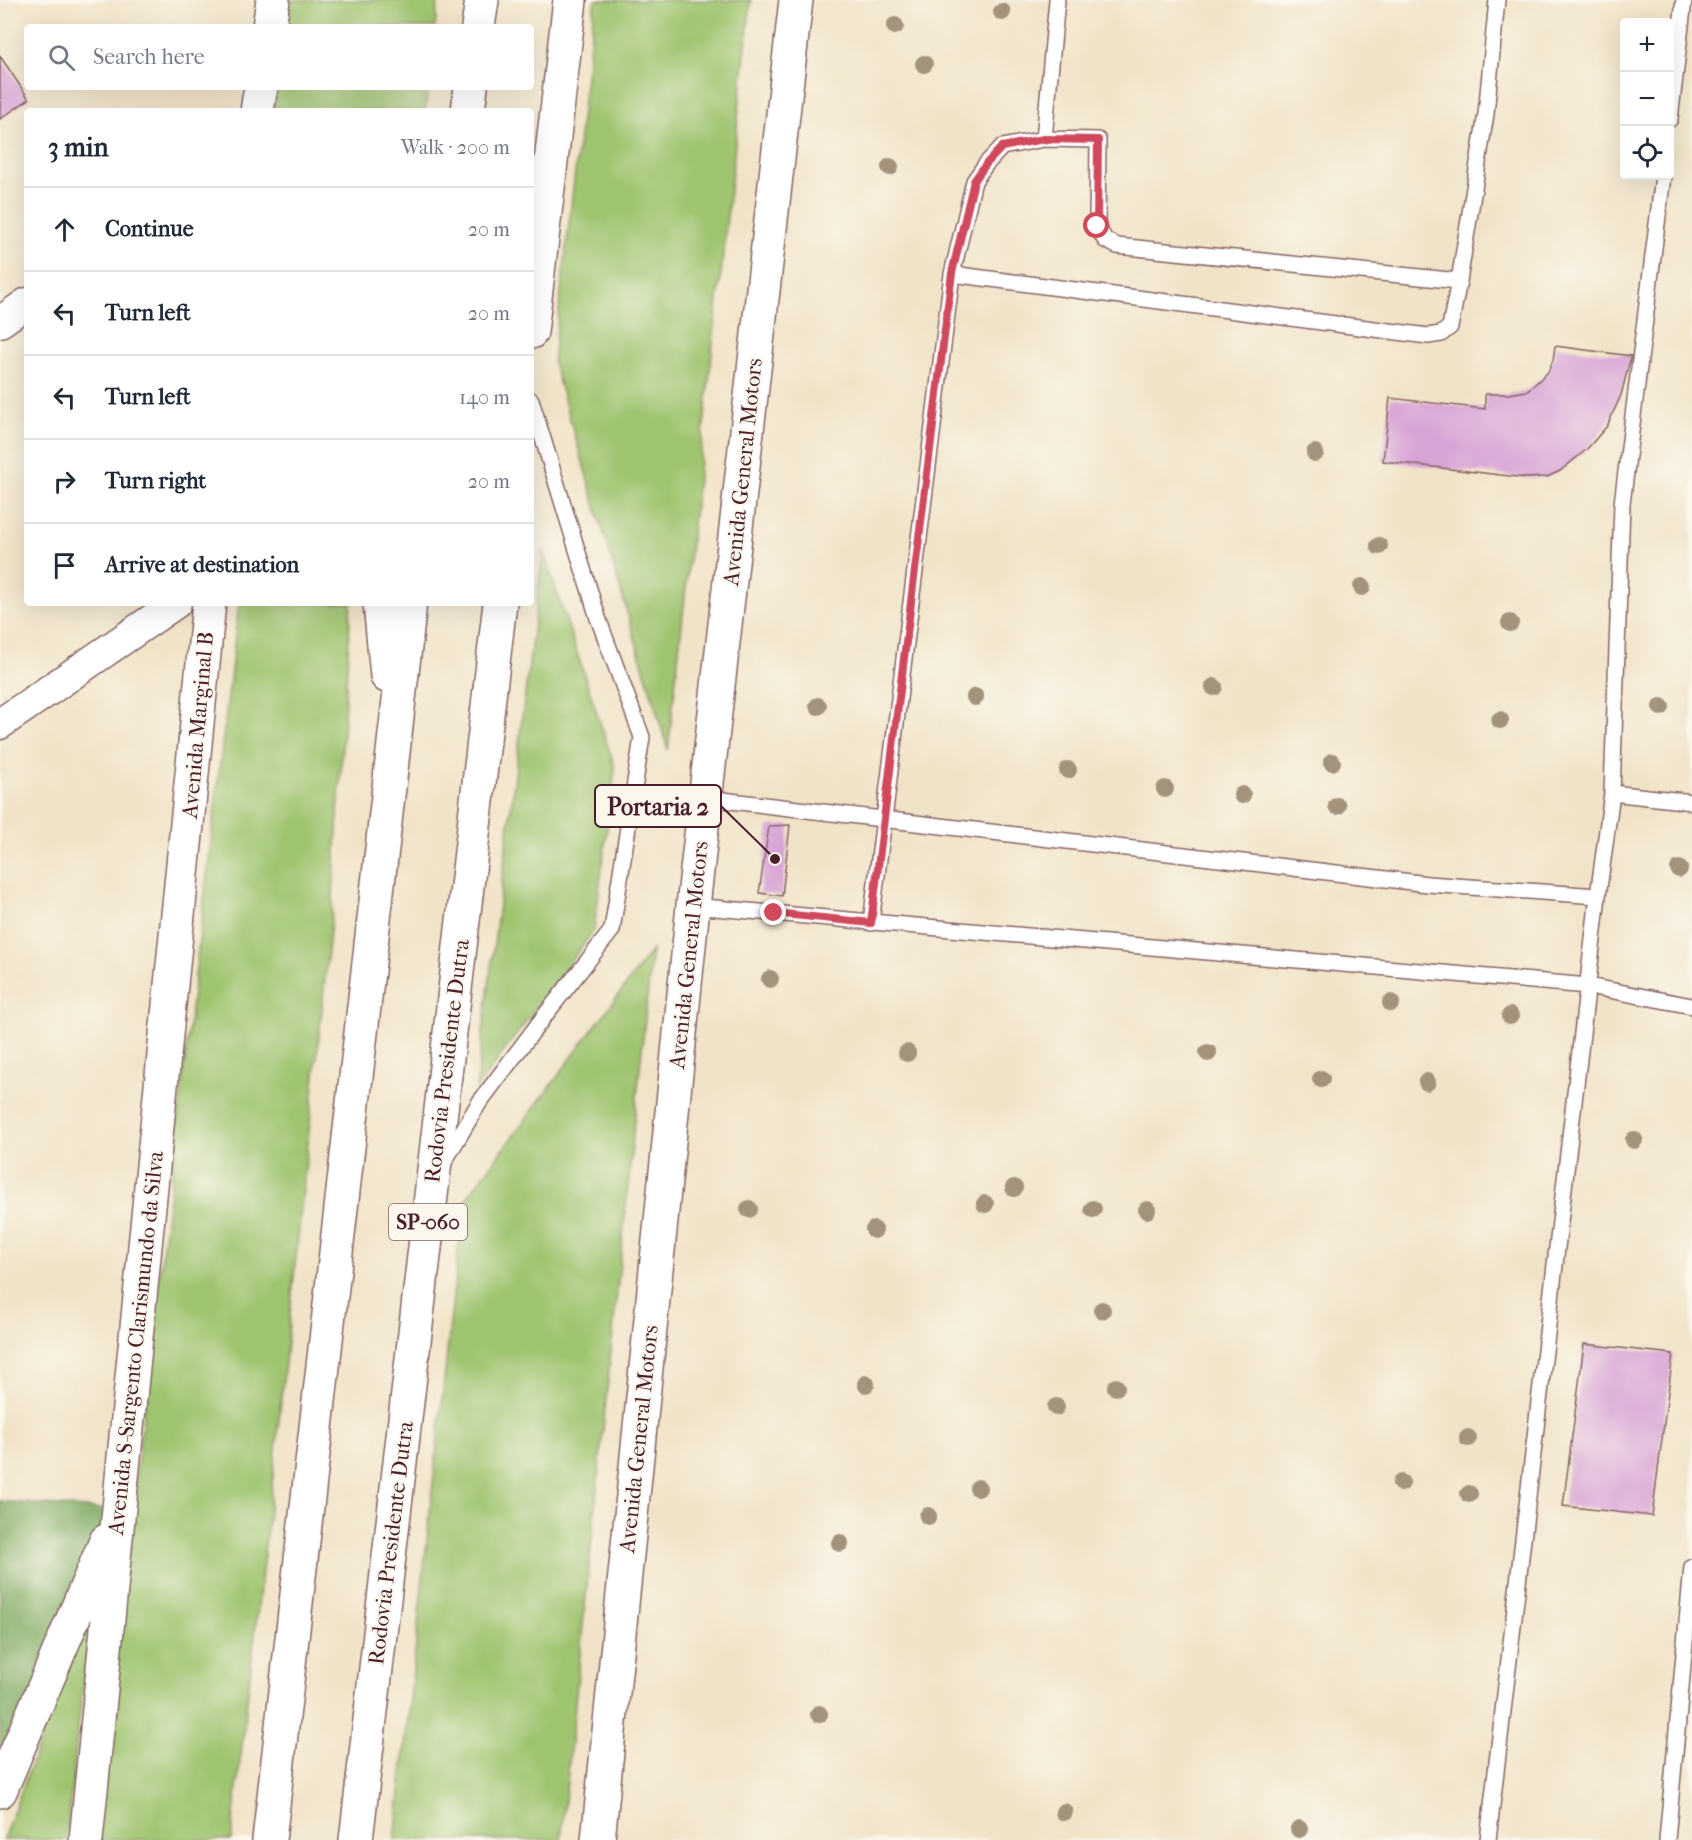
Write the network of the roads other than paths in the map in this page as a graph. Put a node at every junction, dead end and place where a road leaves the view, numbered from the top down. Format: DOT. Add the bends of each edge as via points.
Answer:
graph roads {
  1 [pos="273,0"];
  2 [pos="482,0"];
  3 [pos="570,0"];
  4 [pos="796,0"];
  5 [pos="1057,0"];
  6 [pos="1497,0"];
  7 [pos="1684,0"];
  8 [pos="269,24"];
  9 [pos="478,24"];
  10 [pos="1674,85"];
  11 [pos="260,90"];
  12 [pos="471,90"];
  13 [pos="258,108"];
  14 [pos="468,108"];
  15 [pos="1044,139"];
  16 [pos="1662,180"];
  17 [pos="952,273"];
  18 [pos="1459,281"];
  19 [pos="24,305"];
  20 [pos="534,306"];
  21 [pos="0,322"];
  22 [pos="534,410"];
  23 [pos="172,606"];
  24 [pos="209,606"];
  25 [pos="380,606"];
  26 [pos="410,606"];
  27 [pos="500,606"];
  28 [pos="0,724"];
  29 [pos="393,741"];
  30 [pos="1612,793"];
  31 [pos="706,798"];
  32 [pos="1692,802"];
  33 [pos="884,818"];
  34 [pos="186,846"];
  35 [pos="1598,896"];
  36 [pos="693,906"];
  37 [pos="871,923"];
  38 [pos="1588,986"];
  39 [pos="1692,1006"];
  40 [pos="433,1180"];
  41 [pos="119,1511"];
  42 [pos="1692,1567"];
  43 [pos="0,1791"];
  44 [pos="86,1840"];
  45 [pos="269,1840"];
  46 [pos="356,1840"];
  47 [pos="597,1840"];
  48 [pos="1488,1840"];
  49 [pos="1667,1840"];
  1 -- 8 [label="main road"];
  2 -- 9 [label="main road"];
  3 -- 20 [label="main road"];
  4 -- 31 [label="main road, Avenida General Motors"];
  5 -- 15 [label="lane"];
  6 -- 18 [label="lane" via="1486,114"];
  7 -- 10 [label="lane"];
  11 -- 13 [label="main road"];
  12 -- 14 [label="main road"];
  15 -- 17 [label="lane" via="1002,147 974,181"];
  15 -- 18 [label="lane" via="1098,140 1097,226 1105,240 1118,246"];
  16 -- 30 [label="lane" via="1622,504"];
  17 -- 18 [label="lane" via="1428,336 1441,334 1449,327"];
  17 -- 33 [label="lane"];
  19 -- 21 [label="street"];
  22 -- 40 [label="lane" via="598,618 642,737 612,930 479,1103"];
  23 -- 28 [label="street"];
  24 -- 34 [label="main road, Avenida Marginal B"];
  25 -- 29 [label="main road"];
  26 -- 29 [label="main road"];
  27 -- 40 [label="main road, Rodovia Presidente Dutra / SP-060"];
  29 -- 45 [label="main road"];
  30 -- 32 [label="lane"];
  30 -- 35 [label="lane"];
  31 -- 33 [label="lane"];
  31 -- 36 [label="main road, Avenida General Motors"];
  33 -- 35 [label="lane" via="1428,884"];
  33 -- 37 [label="lane"];
  34 -- 41 [label="main road, Avenida S-Sargento Clarismundo da Silva"];
  35 -- 38 [label="lane"];
  36 -- 37 [label="lane"];
  36 -- 47 [label="main road, Avenida General Motors"];
  37 -- 38 [label="lane"];
  38 -- 39 [label="lane"];
  38 -- 48 [label="lane"];
  40 -- 46 [label="main road, Rodovia Presidente Dutra / SP-060"];
  41 -- 43 [label="main road"];
  41 -- 44 [label="main road, Avenida S-Sargento Clarismundo da Silva"];
  42 -- 49 [label="lane"];
}
